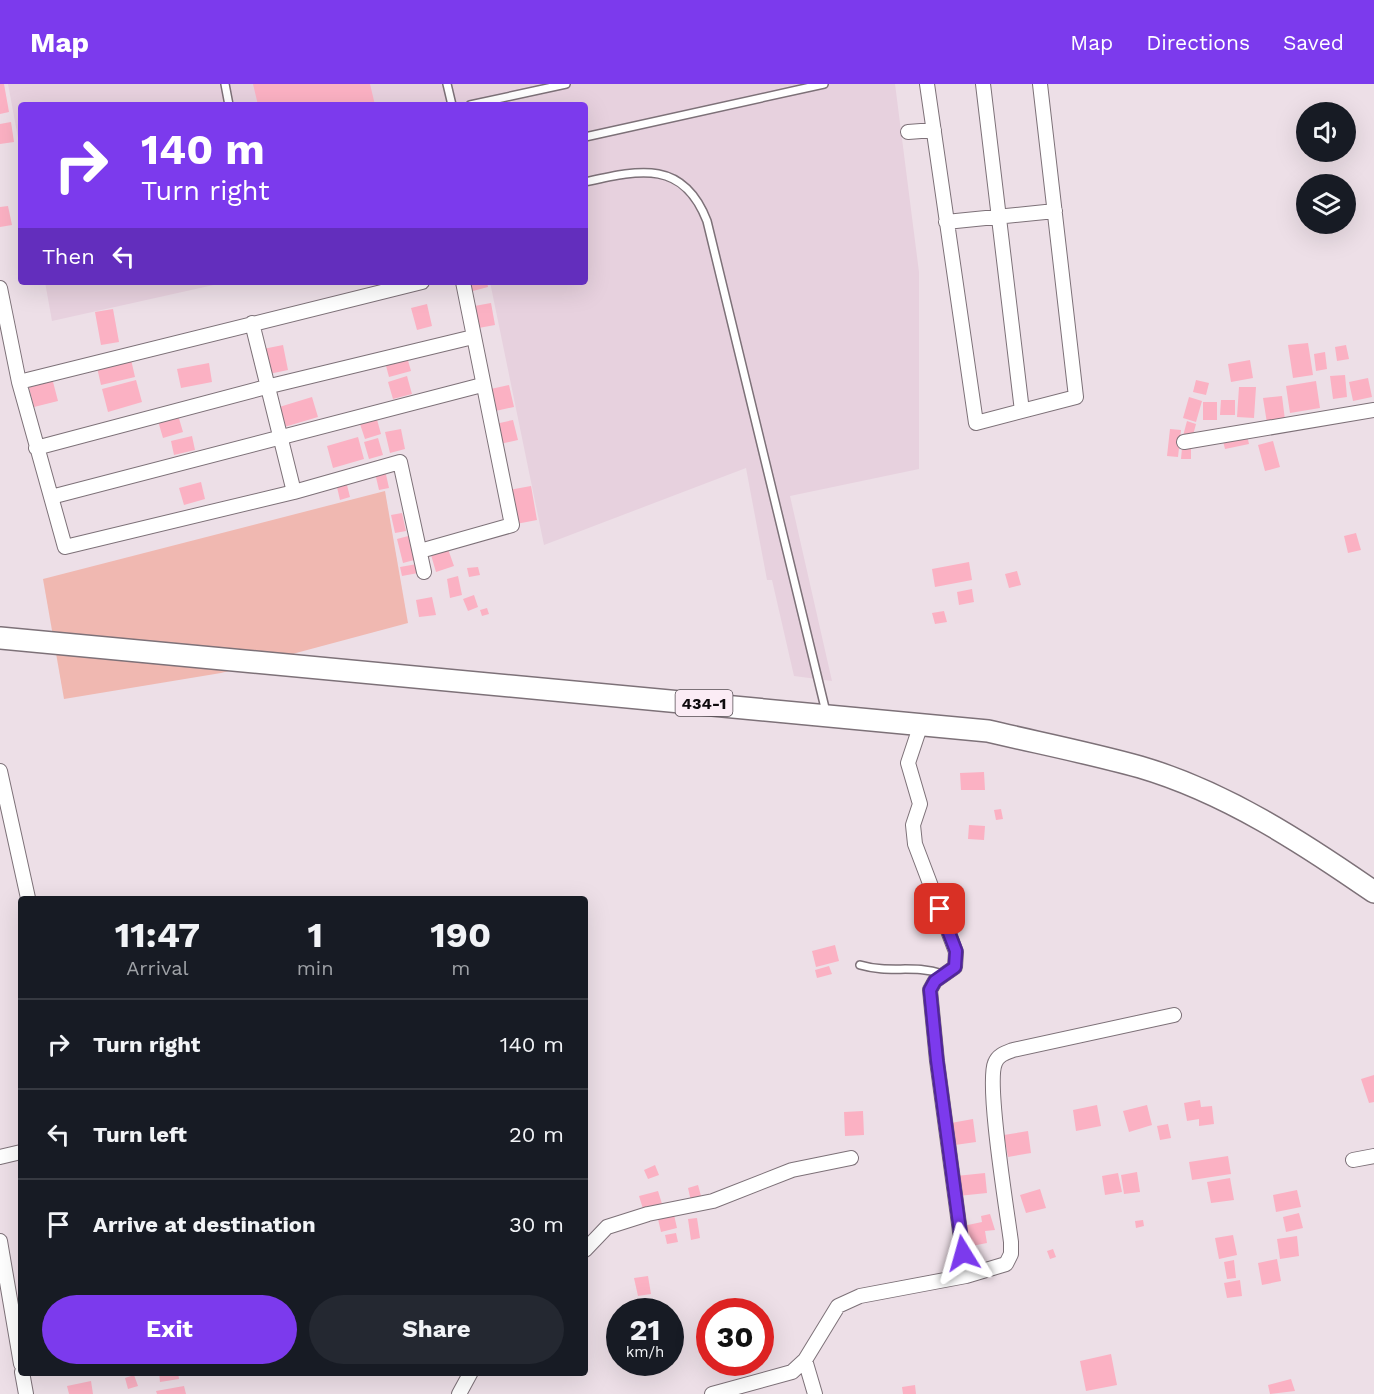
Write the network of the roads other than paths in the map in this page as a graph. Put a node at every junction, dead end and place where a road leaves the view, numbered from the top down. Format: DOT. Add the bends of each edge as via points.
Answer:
graph roads {
  1 [pos="225,84"];
  2 [pos="447,84"];
  3 [pos="566,84"];
  4 [pos="824,84"];
  5 [pos="927,84"];
  6 [pos="983,84"];
  7 [pos="1040,84"];
  8 [pos="228,102"];
  9 [pos="451,102"];
  10 [pos="484,102"];
  11 [pos="934,130"];
  12 [pos="908,132"];
  13 [pos="588,136"];
  14 [pos="588,181"];
  15 [pos="1055,211"];
  16 [pos="997,216"];
  17 [pos="946,222"];
  18 [pos="410,285"];
  19 [pos="464,285"];
  20 [pos="0,288"];
  21 [pos="252,323"];
  22 [pos="473,337"];
  23 [pos="19,382"];
  24 [pos="482,385"];
  25 [pos="266,387"];
  26 [pos="1374,410"];
  27 [pos="1022,411"];
  28 [pos="278,438"];
  29 [pos="1184,442"];
  30 [pos="36,448"];
  31 [pos="294,492"];
  32 [pos="51,497"];
  33 [pos="420,551"];
  34 [pos="424,572"];
  35 [pos="0,638"];
  36 [pos="827,715"];
  37 [pos="921,724"];
  38 [pos="0,771"];
  39 [pos="1374,892"];
  40 [pos="28,896"];
  41 [pos="860,965"];
  42 [pos="945,975"];
  43 [pos="1174,1015"];
  44 [pos="18,1153"];
  45 [pos="1374,1156"];
  46 [pos="0,1157"];
  47 [pos="851,1158"];
  48 [pos="1353,1160"];
  49 [pos="0,1241"];
  50 [pos="588,1247"];
  51 [pos="966,1276"];
  52 [pos="18,1346"];
  53 [pos="805,1360"];
  54 [pos="23,1376"];
  55 [pos="469,1376"];
  56 [pos="26,1394"];
  57 [pos="459,1394"];
  58 [pos="712,1394"];
  59 [pos="815,1394"];
  1 -- 8 [label="lane"];
  2 -- 9 [label="lane"];
  3 -- 10 [label="lane"];
  4 -- 13 [label="lane"];
  5 -- 11 [label="street"];
  6 -- 16 [label="street"];
  7 -- 15 [label="street"];
  11 -- 12 [label="street"];
  11 -- 17 [label="street"];
  14 -- 36 [label="lane" via="654,172 667,175 697,197 707,222"];
  15 -- 16 [label="street"];
  15 -- 27 [label="street" via="1076,397"];
  16 -- 17 [label="street"];
  16 -- 27 [label="street"];
  17 -- 27 [label="street" via="976,423"];
  18 -- 21 [label="street"];
  19 -- 22 [label="street"];
  20 -- 23 [label="street"];
  21 -- 23 [label="street"];
  21 -- 25 [label="street"];
  22 -- 24 [label="street"];
  22 -- 25 [label="street"];
  23 -- 30 [label="street"];
  24 -- 28 [label="street"];
  24 -- 33 [label="street" via="512,525"];
  25 -- 28 [label="street"];
  25 -- 30 [label="street"];
  26 -- 29 [label="street"];
  28 -- 31 [label="street"];
  28 -- 32 [label="street"];
  30 -- 32 [label="street"];
  31 -- 32 [label="street" via="65,548"];
  31 -- 33 [label="street" via="400,462"];
  33 -- 34 [label="street"];
  35 -- 36 [label="main road, 434-1"];
  36 -- 37 [label="main road, 434-1"];
  37 -- 39 [label="main road, 434-1" via="988,731 1142,768 1232,804"];
  37 -- 42 [label="street" via="908,763 920,804 912,825 915,844 956,951 955,967"];
  38 -- 40 [label="street"];
  41 -- 42 [label="lane" via="878,971 922,968"];
  42 -- 51 [label="street" via="930,990"];
  43 -- 51 [label="street" via="998,1056 993,1065 994,1101 1011,1254 1006,1264"];
  44 -- 46 [label="street"];
  45 -- 48 [label="street"];
  47 -- 50 [label="street" via="792,1170 713,1201 608,1227"];
  49 -- 52 [label="street"];
  51 -- 53 [label="street" via="860,1296 838,1306"];
  53 -- 58 [label="street" via="778,1378"];
  53 -- 59 [label="street"];
  54 -- 56 [label="street"];
  55 -- 57 [label="street"];
}
